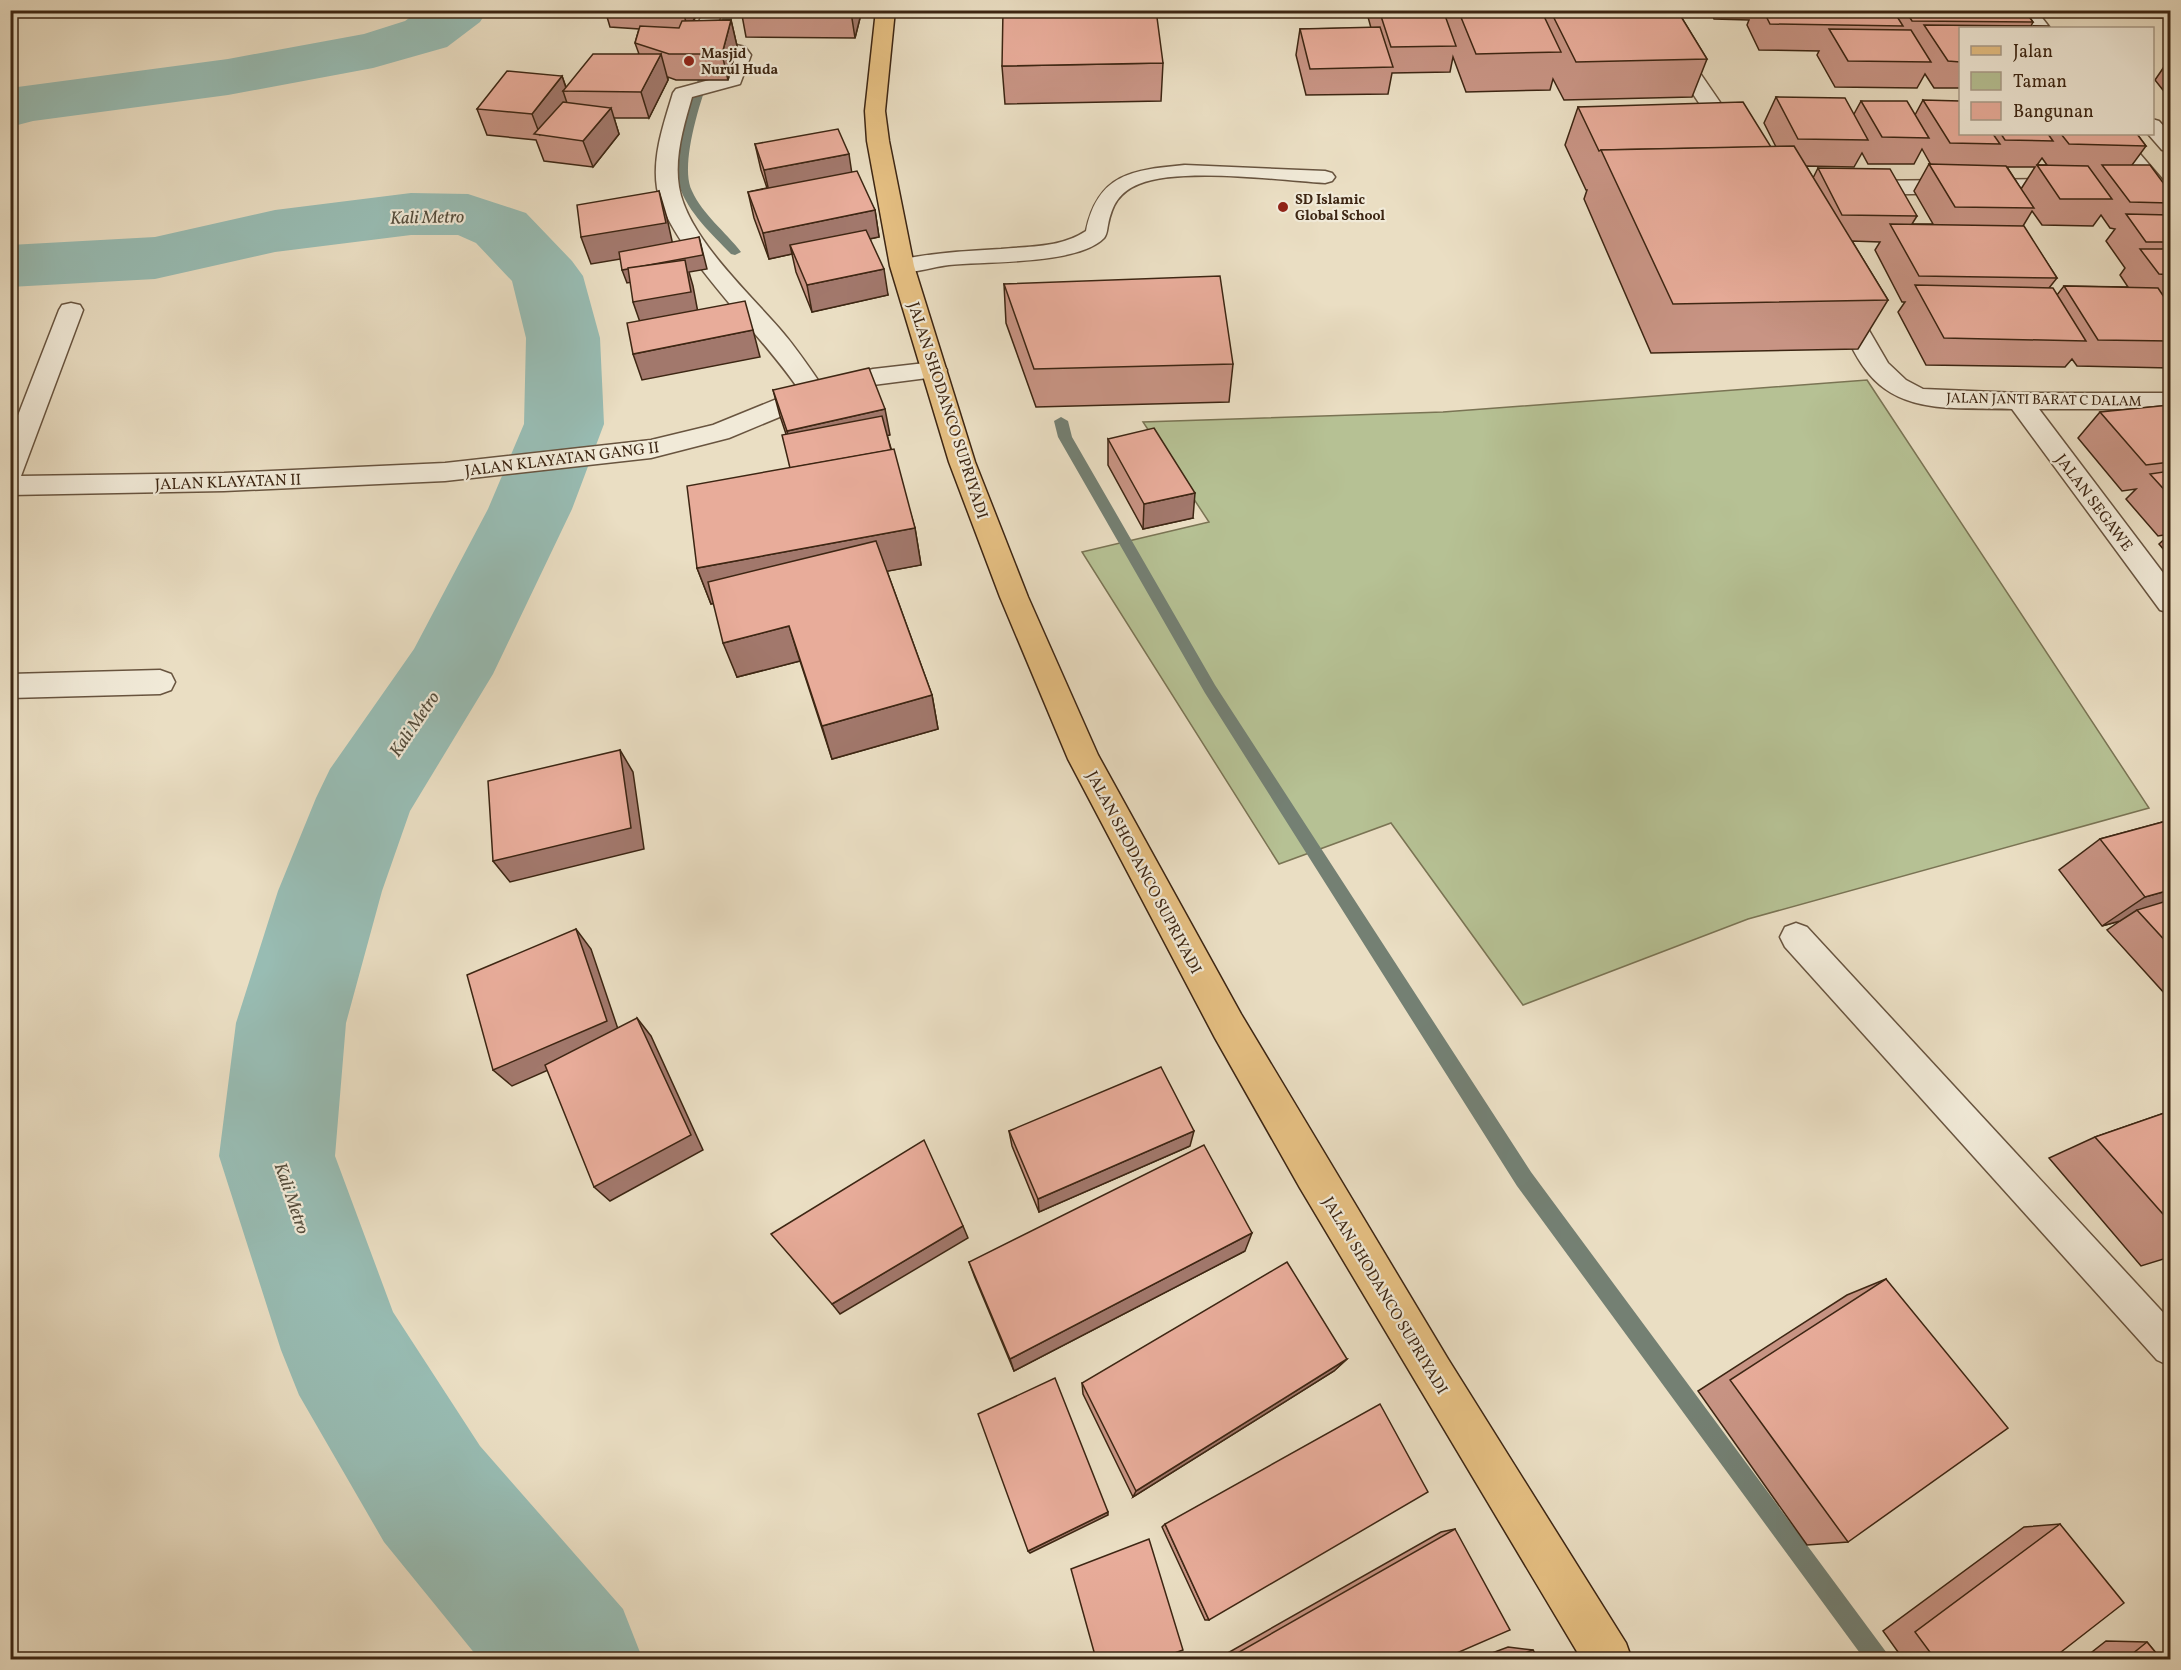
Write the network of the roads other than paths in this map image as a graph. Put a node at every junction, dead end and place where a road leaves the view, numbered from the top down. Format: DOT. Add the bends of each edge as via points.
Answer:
graph roads {
  1 [pos="714,10"];
  2 [pos="1056,10"];
  3 [pos="1270,10"];
  4 [pos="1633,10"];
  5 [pos="2025,10"];
  6 [pos="888,11"];
  7 [pos="1653,11"];
  8 [pos="2039,27"];
  9 [pos="2154,127"];
  10 [pos="2113,135"];
  11 [pos="2170,145"];
  12 [pos="1748,159"];
  13 [pos="1325,177"];
  14 [pos="2133,185"];
  15 [pos="2086,186"];
  16 [pos="1839,188"];
  17 [pos="2166,190"];
  18 [pos="902,266"];
  19 [pos="1833,286"];
  20 [pos="71,309"];
  21 [pos="934,370"];
  22 [pos="814,393"];
  23 [pos="2019,401"];
  24 [pos="2170,401"];
  25 [pos="10,472"];
  26 [pos="445,472"];
  27 [pos="10,486"];
  28 [pos="2170,602"];
  29 [pos="160,682"];
  30 [pos="10,686"];
  31 [pos="1796,937"];
  32 [pos="2170,1347"];
  33 [pos="1609,1659"];
  1 -- 22 [label="street" via="700,43 741,55 733,80 683,93 667,157 668,190 674,208 722,277 784,349"];
  2 -- 3 [label="street"];
  4 -- 7 [label="street"];
  5 -- 8 [label="street"];
  6 -- 18 [label="main road, JALAN SHODANCO SUPRIYADI" via="875,111"];
  7 -- 12 [label="street" via="1657,25"];
  9 -- 11 [label="street"];
  10 -- 17 [label="street"];
  13 -- 18 [label="lane" via="1166,170 1137,176 1114,189 1100,212 1096,234 1079,245"];
  14 -- 17 [label="street"];
  15 -- 16 [label="street"];
  18 -- 21 [label="main road, JALAN SHODANCO SUPRIYADI"];
  19 -- 23 [label="street, JALAN JANTI BARAT C DALAM" via="1878,368 1897,386 1918,397"];
  20 -- 25 [label="street"];
  21 -- 22 [label="street" via="873,377"];
  21 -- 33 [label="main road, JALAN SHODANCO SUPRIYADI" via="962,462 1014,597 1084,759 1228,1026 1433,1374"];
  22 -- 26 [label="street, JALAN KLAYATAN GANG II" via="720,432 651,449"];
  23 -- 24 [label="street, JALAN JANTI BARAT C DALAM"];
  23 -- 28 [label="street, JALAN SEGAWE"];
  26 -- 27 [label="street, JALAN KLAYATAN II"];
  29 -- 30 [label="street"];
  31 -- 32 [label="lane"];
}
